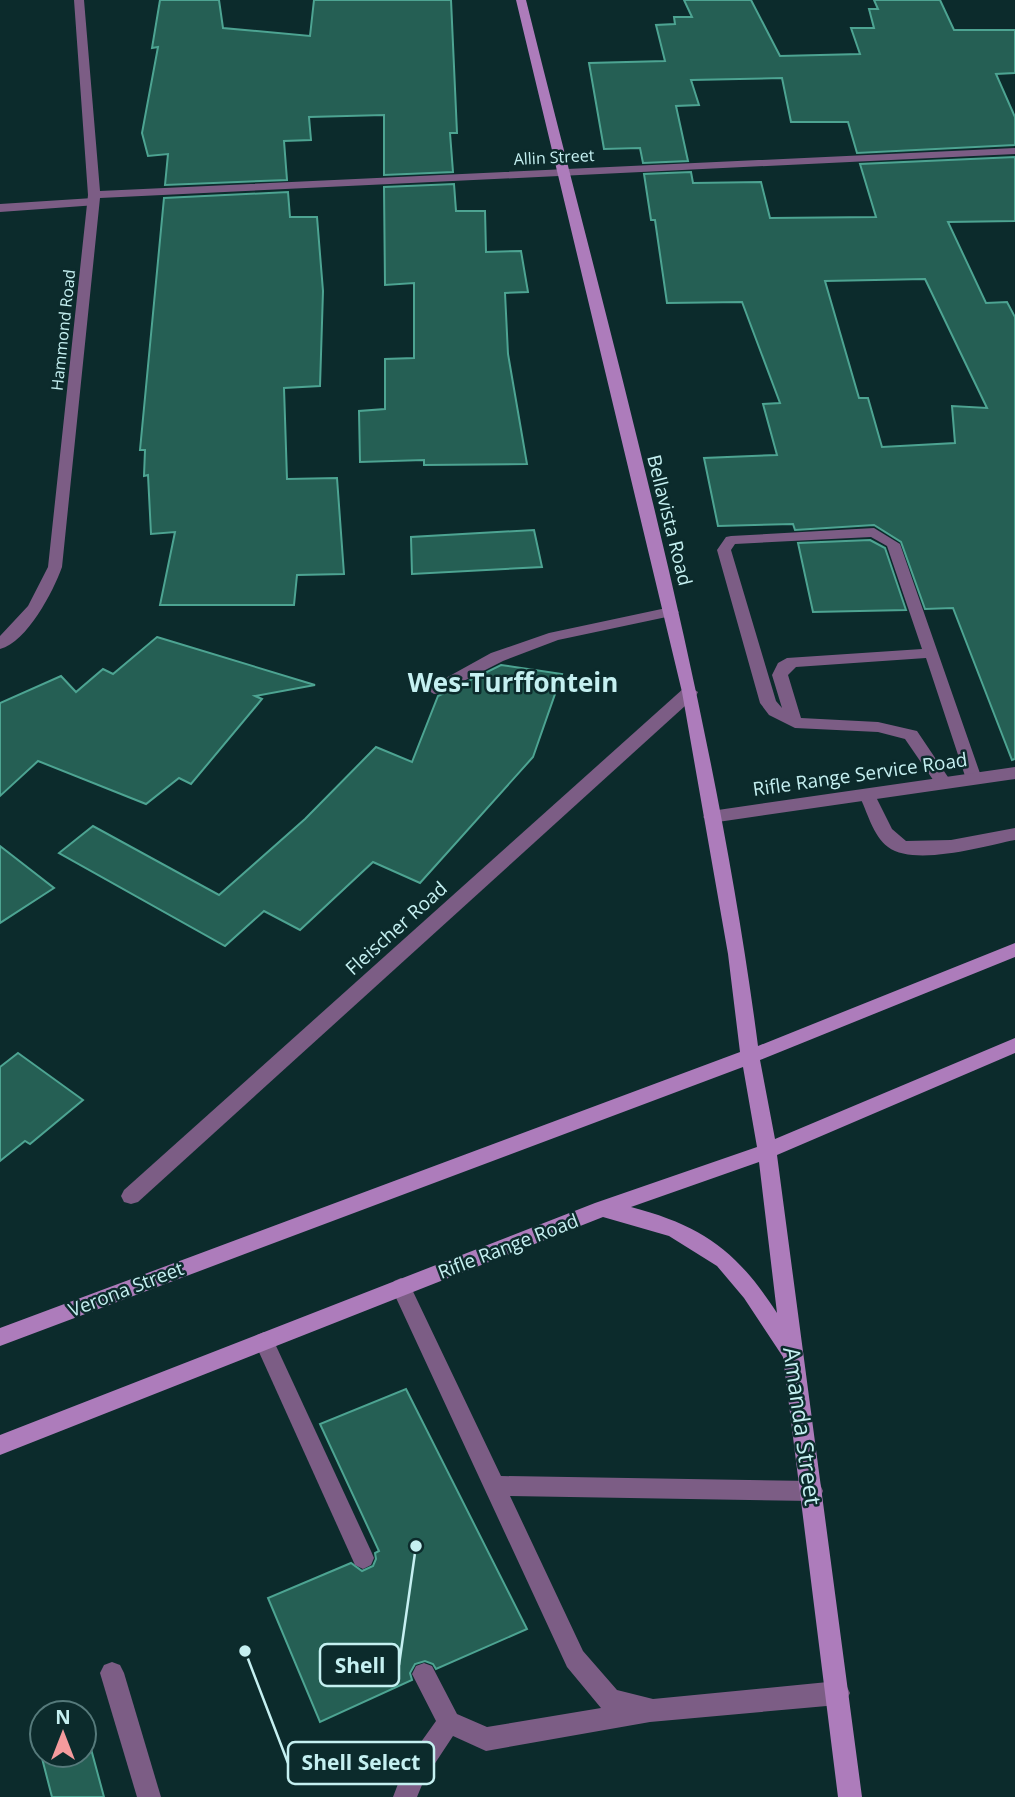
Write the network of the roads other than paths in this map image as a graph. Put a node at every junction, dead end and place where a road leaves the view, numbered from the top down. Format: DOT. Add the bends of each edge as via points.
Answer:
graph roads {
  1 [pos="79,0"];
  2 [pos="521,0"];
  3 [pos="1015,151"];
  4 [pos="564,173"];
  5 [pos="94,198"];
  6 [pos="0,208"];
  7 [pos="671,612"];
  8 [pos="0,644"];
  9 [pos="932,653"];
  10 [pos="434,689"];
  11 [pos="690,692"];
  12 [pos="795,723"];
  13 [pos="1015,773"];
  14 [pos="974,779"];
  15 [pos="944,783"];
  16 [pos="867,795"];
  17 [pos="711,817"];
  18 [pos="1015,834"];
  19 [pos="1015,950"];
  20 [pos="1015,1045"];
  21 [pos="750,1056"];
  22 [pos="767,1151"];
  23 [pos="131,1196"];
  24 [pos="602,1209"];
  25 [pos="401,1287"];
  26 [pos="0,1337"];
  27 [pos="264,1341"];
  28 [pos="794,1356"];
  29 [pos="0,1445"];
  30 [pos="494,1486"];
  31 [pos="812,1491"];
  32 [pos="363,1558"];
  33 [pos="112,1674"];
  34 [pos="424,1674"];
  35 [pos="838,1693"];
  36 [pos="653,1711"];
  37 [pos="449,1722"];
  38 [pos="149,1797"];
  39 [pos="405,1797"];
  40 [pos="850,1797"];
  1 -- 5 [label="street, Hammond Road"];
  2 -- 4 [label="street, Bellavista Road"];
  3 -- 4 [label="street, Allin Street"];
  4 -- 5 [label="street, Allin Street"];
  4 -- 7 [label="street, Bellavista Road"];
  5 -- 6 [label="street, Allin Street"];
  5 -- 8 [label="street, Hammond Road" via="55,567 33,612"];
  7 -- 10 [label="street" via="554,636"];
  7 -- 11 [label="street, Bellavista Road"];
  9 -- 12 [label="street" via="793,662 780,675"];
  9 -- 12 [label="street" via="893,544 885,537 874,532 731,540 724,550 764,695 775,711"];
  9 -- 14 [label="street"];
  11 -- 17 [label="street, Bellavista Road"];
  11 -- 23 [label="street, Fleischer Road"];
  12 -- 15 [label="street" via="878,727 911,735"];
  13 -- 14 [label="street, Rifle Range Service Road"];
  14 -- 15 [label="street, Rifle Range Service Road"];
  15 -- 16 [label="street, Rifle Range Service Road"];
  16 -- 17 [label="street, Rifle Range Service Road"];
  16 -- 18 [label="street" via="892,841 902,848"];
  17 -- 21 [label="street, Bellavista Road" via="737,954"];
  19 -- 21 [label="street"];
  20 -- 22 [label="street, Rifle Range Road"];
  21 -- 22 [label="street, Amanda Street"];
  21 -- 26 [label="street, Verona Street"];
  22 -- 24 [label="street, Rifle Range Road"];
  22 -- 28 [label="street, Amanda Street"];
  24 -- 25 [label="street, Rifle Range Road"];
  24 -- 28 [label="street" via="638,1215 691,1236 736,1272"];
  25 -- 27 [label="street, Rifle Range Road"];
  25 -- 30 [label="street"];
  27 -- 29 [label="street, Rifle Range Road"];
  27 -- 32 [label="street"];
  28 -- 31 [label="street, Amanda Street"];
  30 -- 31 [label="street"];
  30 -- 36 [label="street" via="575,1659 610,1700"];
  31 -- 35 [label="street, Amanda Street"];
  33 -- 38 [label="street"];
  34 -- 37 [label="street"];
  35 -- 36 [label="street"];
  35 -- 40 [label="street, Amanda Street"];
  36 -- 37 [label="street" via="486,1739"];
  37 -- 39 [label="street" via="415,1772"];
}
